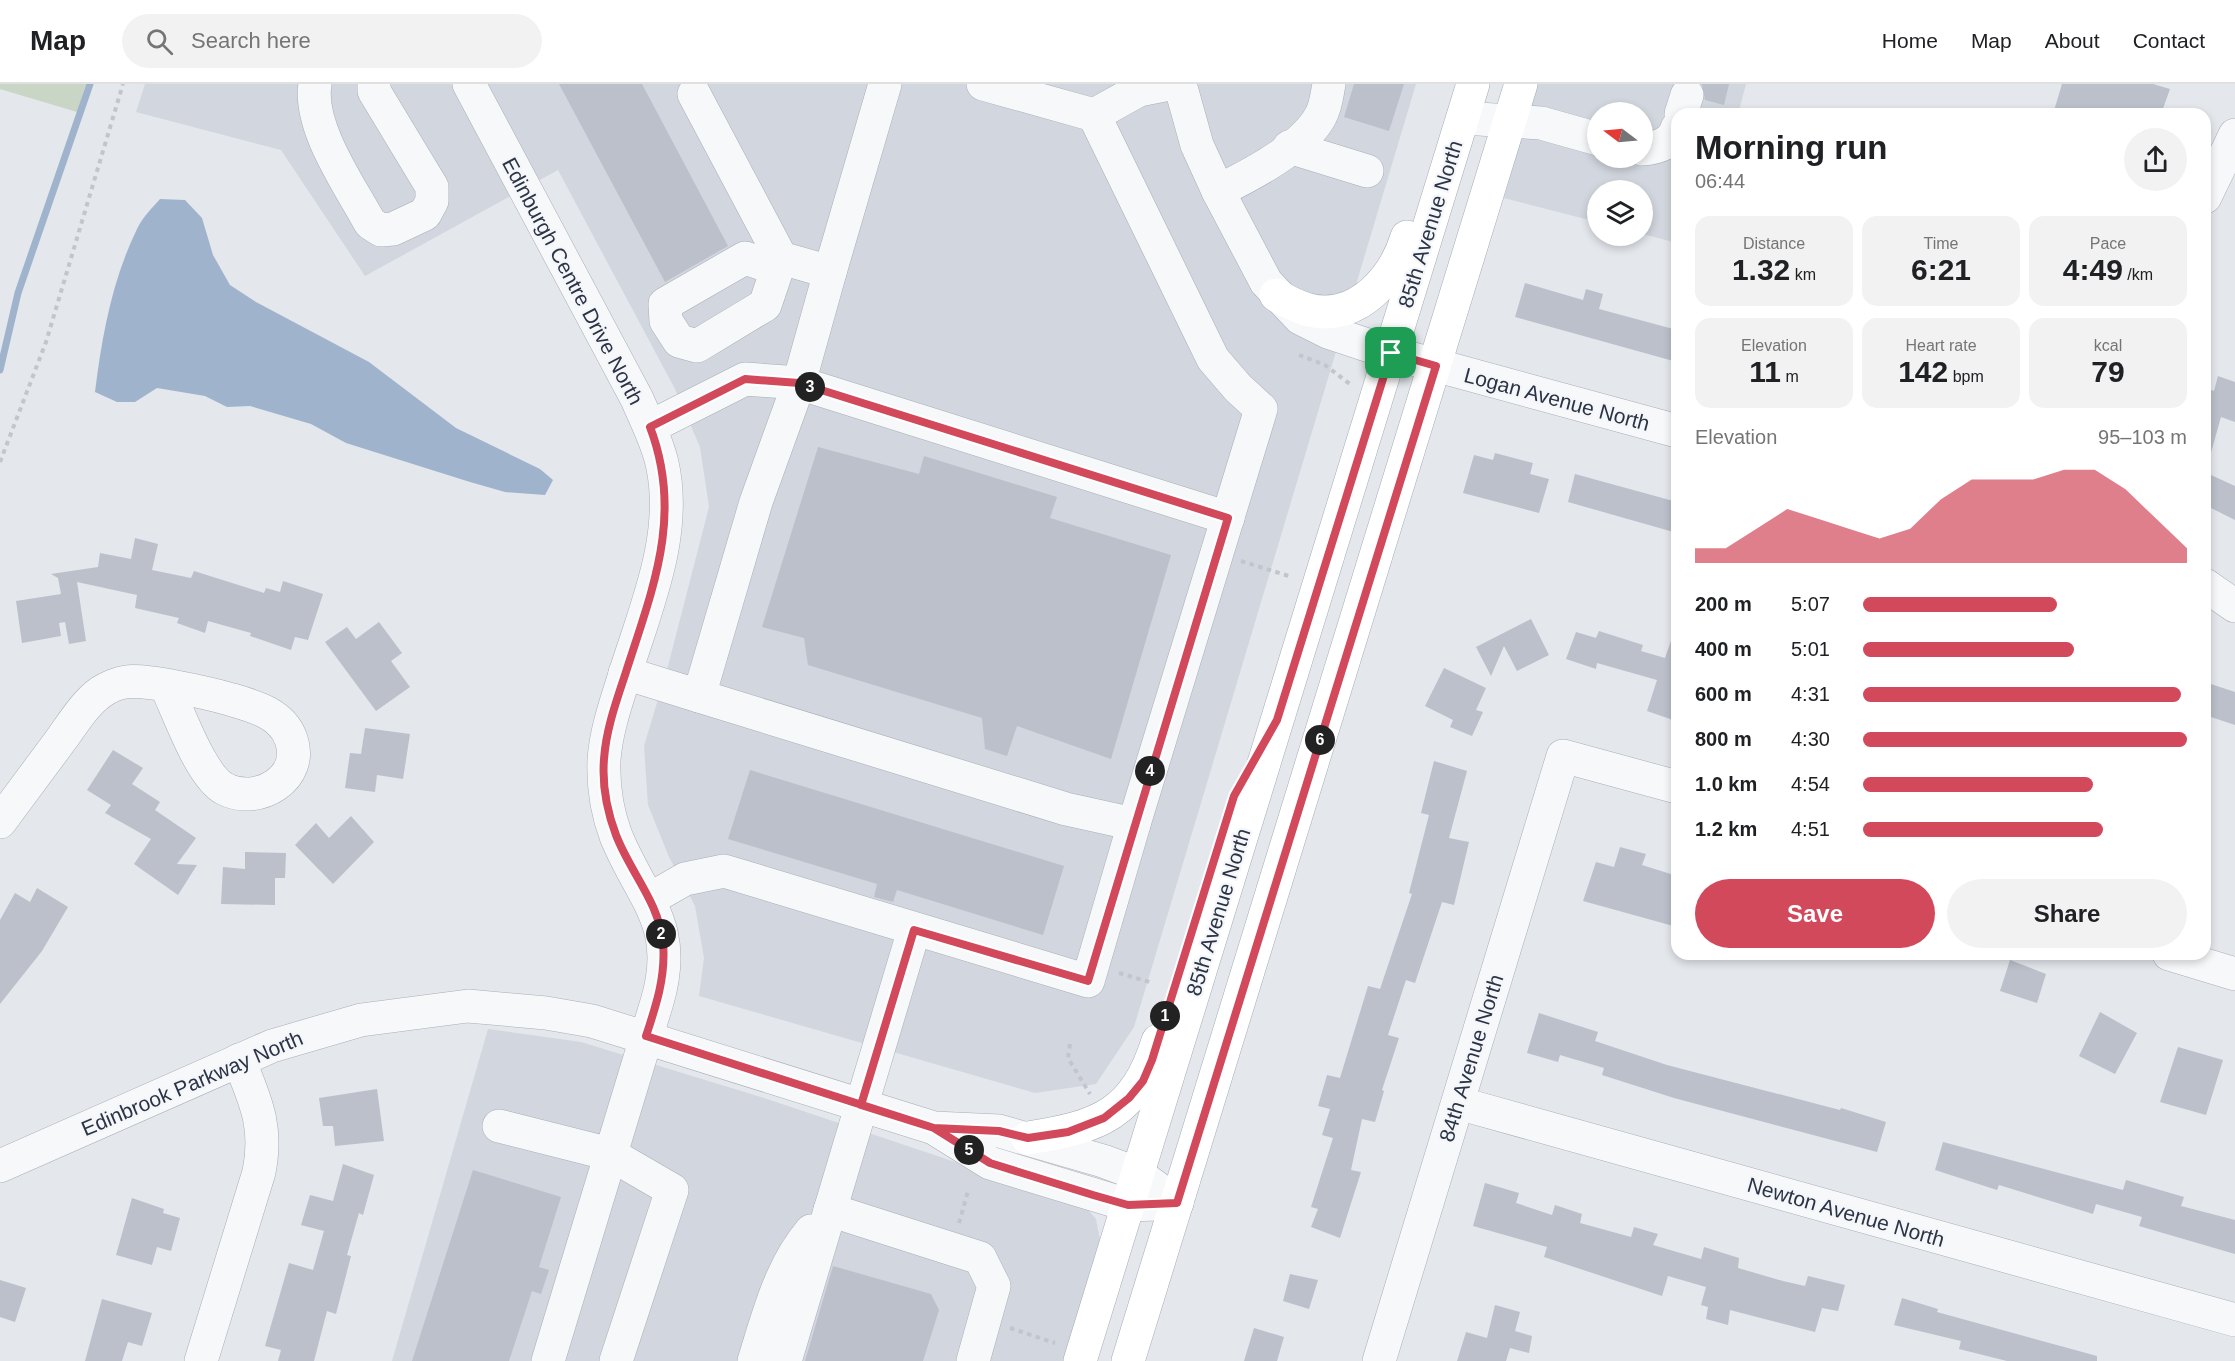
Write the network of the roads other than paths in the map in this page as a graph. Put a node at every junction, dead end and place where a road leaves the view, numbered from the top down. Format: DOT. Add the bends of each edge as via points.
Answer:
graph roads {
  1 [pos="315,84"];
  2 [pos="374,84"];
  3 [pos="469,84"];
  4 [pos="885,84"];
  5 [pos="983,84"];
  6 [pos="1169,84"];
  7 [pos="1180,84"];
  8 [pos="1329,84"];
  9 [pos="1463,84"];
  10 [pos="1473,84"];
  11 [pos="1521,84"];
  12 [pos="697,88"];
  13 [pos="1094,115"];
  14 [pos="1463,118"];
  15 [pos="1511,121"];
  16 [pos="2235,135"];
  17 [pos="1587,136"];
  18 [pos="1671,138"];
  19 [pos="1289,147"];
  20 [pos="1653,148"];
  21 [pos="1367,171"];
  22 [pos="2211,185"];
  23 [pos="1218,191"];
  24 [pos="830,272"];
  25 [pos="1276,295"];
  26 [pos="1391,353"];
  27 [pos="1436,366"];
  28 [pos="799,383"];
  29 [pos="650,427"];
  30 [pos="1671,429"];
  31 [pos="1228,518"];
  32 [pos="2211,589"];
  33 [pos="2235,606"];
  34 [pos="625,673"];
  35 [pos="167,688"];
  36 [pos="699,696"];
  37 [pos="1277,720"];
  38 [pos="1671,785"];
  39 [pos="0,822"];
  40 [pos="1134,824"];
  41 [pos="650,899"];
  42 [pos="914,930"];
  43 [pos="2189,960"];
  44 [pos="2235,974"];
  45 [pos="646,1036"];
  46 [pos="239,1060"];
  47 [pos="1458,1103"];
  48 [pos="861,1105"];
  49 [pos="499,1126"];
  50 [pos="934,1128"];
  51 [pos="1028,1138"];
  52 [pos="610,1154"];
  53 [pos="0,1166"];
  54 [pos="1138,1174"];
  55 [pos="1177,1203"];
  56 [pos="1128,1205"];
  57 [pos="830,1210"];
  58 [pos="2235,1320"];
  59 [pos="1067,1352"];
  60 [pos="201,1361"];
  61 [pos="548,1361"];
  62 [pos="616,1361"];
  63 [pos="754,1361"];
  64 [pos="785,1361"];
  65 [pos="973,1361"];
  66 [pos="1128,1361"];
  67 [pos="1379,1361"];
  1 -- 2 [label="street" via="312,99 321,130 370,223 381,230 393,229 425,214 432,201 432,187 374,91"];
  3 -- 29 [label="street, Edinburgh Centre Drive North"];
  4 -- 24 [label="street"];
  5 -- 13 [label="street"];
  6 -- 13 [label="street" via="1139,90"];
  7 -- 23 [label="street" via="1197,145"];
  8 -- 19 [label="street" via="1322,114 1311,130"];
  9 -- 25 [label="main road" via="1446,108 1403,251 1378,290 1358,302 1322,312"];
  10 -- 14 [label="main road, 85th Avenue North"];
  11 -- 15 [label="main road"];
  12 -- 24 [label="street" via="779,263"];
  13 -- 31 [label="street" via="1214,358 1261,409"];
  14 -- 15 [label="street"];
  14 -- 26 [label="main road, 85th Avenue North"];
  15 -- 17 [label="street" via="1541,123"];
  15 -- 27 [label="main road"];
  16 -- 22 [label="street"];
  18 -- 20 [label="street"];
  19 -- 21 [label="street"];
  19 -- 23 [label="street" via="1262,169"];
  23 -- 25 [label="street" via="1258,269"];
  24 -- 28 [label="street"];
  25 -- 26 [label="street" via="1313,326"];
  26 -- 27 [label="street"];
  26 -- 37 [label="main road, 85th Avenue North"];
  27 -- 30 [label="street, Logan Avenue North"];
  27 -- 55 [label="main road"];
  28 -- 29 [label="street" via="745,379"];
  28 -- 31 [label="street"];
  28 -- 36 [label="street" via="756,502"];
  29 -- 34 [label="street, Edinburgh Centre Drive North" via="662,463 666,515 655,575"];
  31 -- 40 [label="street"];
  32 -- 33 [label="street"];
  34 -- 36 [label="street"];
  34 -- 41 [label="street, Edinburgh Centre Drive North" via="604,759 605,790 616,836"];
  35 -- 39 [label="street" via="147,681 124,682 101,692 83,709"];
  36 -- 40 [label="street" via="1065,809"];
  37 -- 51 [label="main road" via="1234,796 1143,1081 1104,1118 1068,1132"];
  37 -- 54 [label="main road, 85th Avenue North"];
  38 -- 47 [label="street, 84th Avenue North" via="1563,756"];
  40 -- 42 [label="street" via="1088,981"];
  41 -- 42 [label="street" via="685,879 724,871"];
  41 -- 45 [label="street, Edinburgh Centre Drive North" via="664,957 659,995"];
  42 -- 48 [label="street"];
  43 -- 44 [label="street"];
  45 -- 46 [label="street, Edinbrook Parkway North" via="592,1021 468,1006 361,1020 281,1042"];
  45 -- 48 [label="street, Edinbrook Parkway North"];
  45 -- 52 [label="street, Edinburgh Centre Drive North"];
  46 -- 53 [label="street, Edinbrook Parkway North"];
  46 -- 60 [label="street" via="256,1100 264,1147"];
  47 -- 58 [label="street, Newton Avenue North"];
  47 -- 67 [label="street, 84th Avenue North"];
  48 -- 50 [label="street, Edinbrook Parkway North"];
  48 -- 57 [label="street"];
  49 -- 52 [label="street"];
  50 -- 51 [label="street" via="999,1131"];
  50 -- 56 [label="street" via="990,1163"];
  51 -- 54 [label="street"];
  52 -- 61 [label="street, Edinburgh Centre Drive North"];
  52 -- 62 [label="street" via="672,1190"];
  54 -- 55 [label="street"];
  54 -- 56 [label="main road, 85th Avenue North"];
  55 -- 56 [label="street"];
  55 -- 66 [label="main road"];
  56 -- 59 [label="main road, 85th Avenue North"];
  57 -- 63 [label="street" via="801,1243 772,1302"];
  57 -- 64 [label="street"];
  57 -- 65 [label="street" via="980,1258 994,1286"];
}
